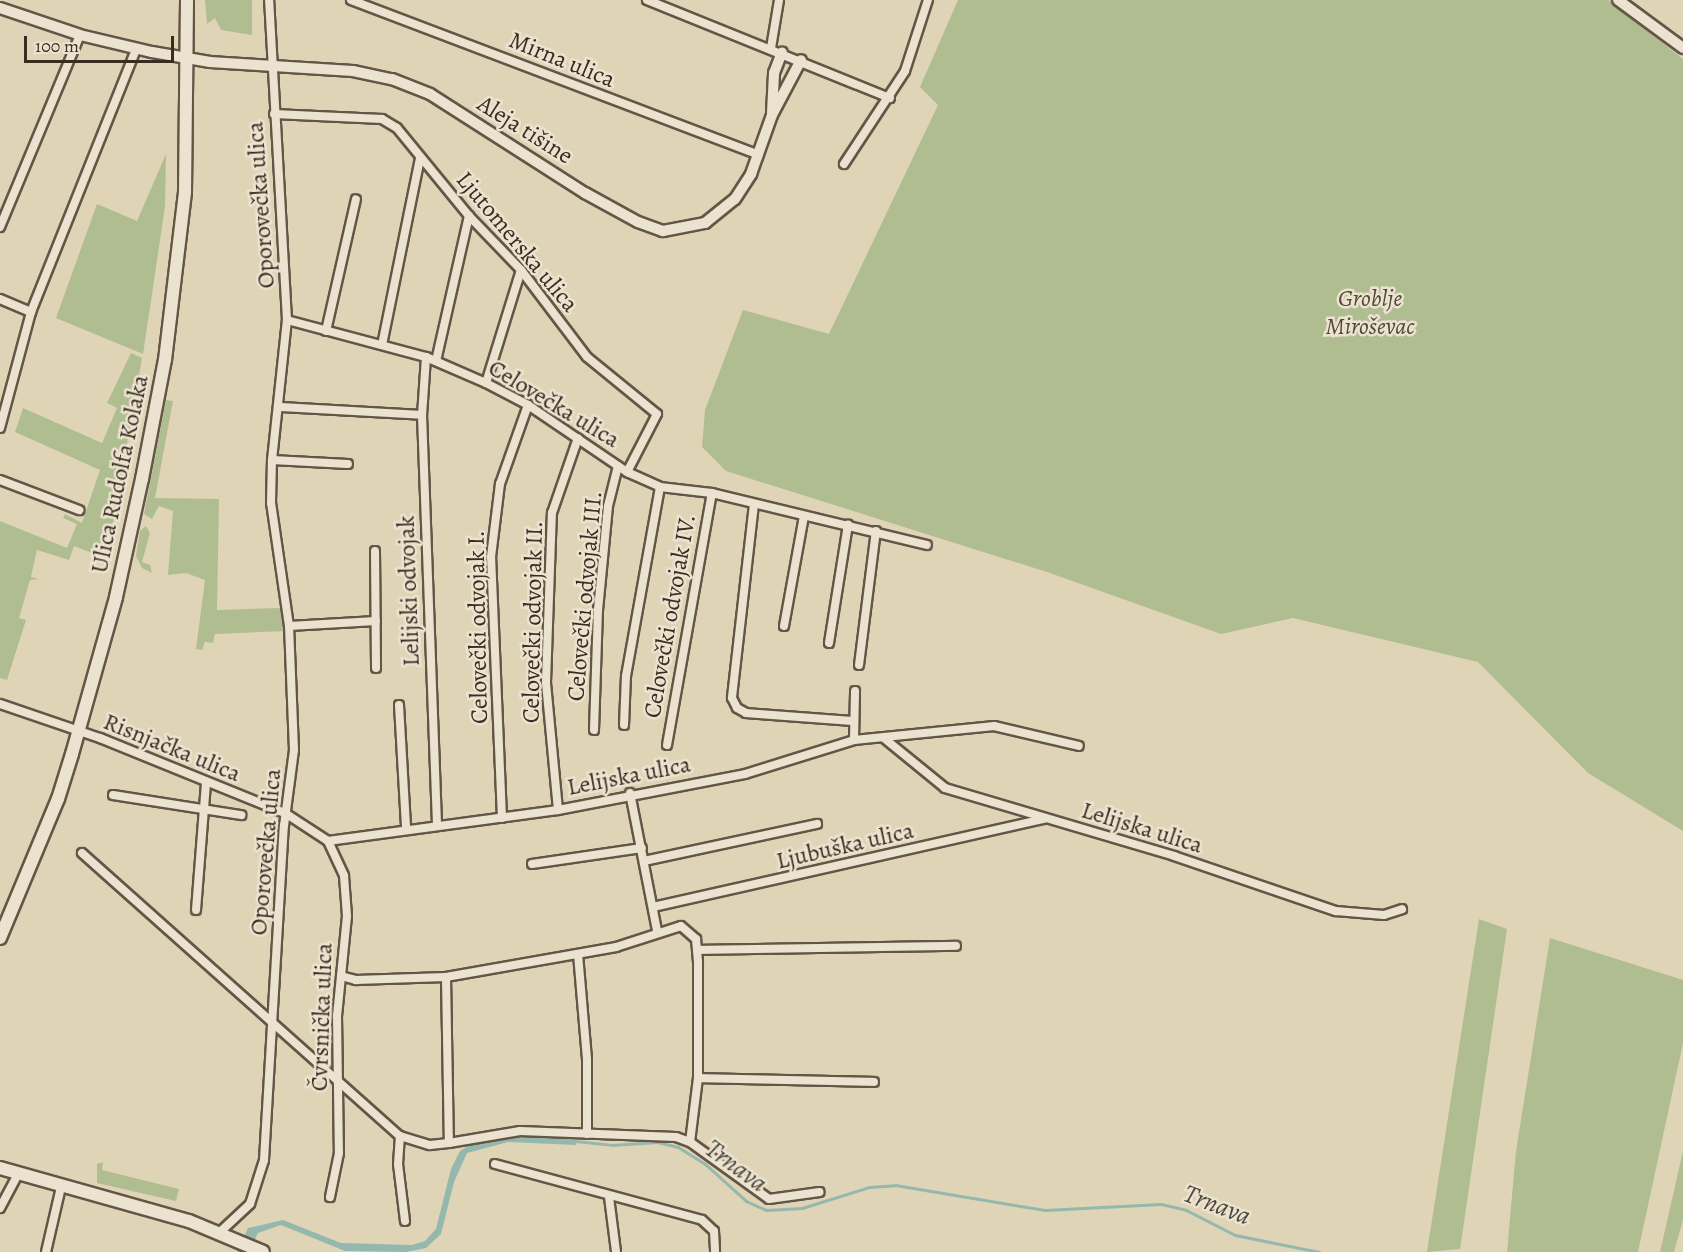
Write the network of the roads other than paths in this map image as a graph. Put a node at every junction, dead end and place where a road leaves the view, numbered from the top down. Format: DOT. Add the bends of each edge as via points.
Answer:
graph roads {
  1 [pos="187,0"];
  2 [pos="269,0"];
  3 [pos="351,0"];
  4 [pos="646,0"];
  5 [pos="779,0"];
  6 [pos="928,0"];
  7 [pos="1618,0"];
  8 [pos="665,2"];
  9 [pos="0,8"];
  10 [pos="80,35"];
  11 [pos="1683,48"];
  12 [pos="136,49"];
  13 [pos="777,50"];
  14 [pos="189,58"];
  15 [pos="801,60"];
  16 [pos="272,67"];
  17 [pos="890,98"];
  18 [pos="274,114"];
  19 [pos="772,115"];
  20 [pos="759,155"];
  21 [pos="420,158"];
  22 [pos="844,164"];
  23 [pos="356,199"];
  24 [pos="469,216"];
  25 [pos="0,226"];
  26 [pos="521,270"];
  27 [pos="0,299"];
  28 [pos="31,312"];
  29 [pos="287,320"];
  30 [pos="326,331"];
  31 [pos="382,345"];
  32 [pos="426,357"];
  33 [pos="436,361"];
  34 [pos="486,383"];
  35 [pos="528,405"];
  36 [pos="281,407"];
  37 [pos="422,415"];
  38 [pos="0,428"];
  39 [pos="578,438"];
  40 [pos="272,460"];
  41 [pos="348,464"];
  42 [pos="618,466"];
  43 [pos="627,472"];
  44 [pos="0,480"];
  45 [pos="660,488"];
  46 [pos="712,493"];
  47 [pos="754,504"];
  48 [pos="79,510"];
  49 [pos="804,516"];
  50 [pos="848,525"];
  51 [pos="876,531"];
  52 [pos="927,545"];
  53 [pos="375,551"];
  54 [pos="376,621"];
  55 [pos="290,626"];
  56 [pos="784,626"];
  57 [pos="829,643"];
  58 [pos="859,665"];
  59 [pos="376,668"];
  60 [pos="855,691"];
  61 [pos="0,704"];
  62 [pos="399,705"];
  63 [pos="852,721"];
  64 [pos="624,725"];
  65 [pos="79,730"];
  66 [pos="594,730"];
  67 [pos="885,739"];
  68 [pos="854,740"];
  69 [pos="667,745"];
  70 [pos="1079,746"];
  71 [pos="206,783"];
  72 [pos="630,793"];
  73 [pos="113,795"];
  74 [pos="202,810"];
  75 [pos="558,810"];
  76 [pos="285,813"];
  77 [pos="241,815"];
  78 [pos="502,818"];
  79 [pos="1045,818"];
  80 [pos="437,823"];
  81 [pos="817,824"];
  82 [pos="406,827"];
  83 [pos="328,841"];
  84 [pos="642,848"];
  85 [pos="82,853"];
  86 [pos="644,861"];
  87 [pos="532,864"];
  88 [pos="653,907"];
  89 [pos="1402,909"];
  90 [pos="196,910"];
  91 [pos="657,931"];
  92 [pos="0,938"];
  93 [pos="956,946"];
  94 [pos="697,950"];
  95 [pos="578,954"];
  96 [pos="341,976"];
  97 [pos="446,977"];
  98 [pos="274,1025"];
  99 [pos="698,1078"];
  100 [pos="874,1082"];
  101 [pos="339,1084"];
  102 [pos="587,1134"];
  103 [pos="400,1136"];
  104 [pos="690,1142"];
  105 [pos="449,1143"];
  106 [pos="0,1162"];
  107 [pos="495,1164"];
  108 [pos="10,1170"];
  109 [pos="61,1187"];
  110 [pos="820,1192"];
  111 [pos="330,1197"];
  112 [pos="609,1197"];
  113 [pos="0,1209"];
  114 [pos="405,1221"];
  115 [pos="220,1232"];
  116 [pos="258,1250"];
  117 [pos="46,1252"];
  118 [pos="616,1252"];
  119 [pos="716,1252"];
  1 -- 14 [label="main road, Ulica Rudolfa Kolaka"];
  2 -- 16 [label="street, Oporovečka ulica"];
  3 -- 20 [label="street, Mirna ulica"];
  4 -- 8 [label="street"];
  5 -- 13 [label="street"];
  6 -- 17 [label="street" via="913,51"];
  7 -- 11 [label="street"];
  8 -- 13 [label="street"];
  9 -- 10 [label="street, Aleja tišine"];
  10 -- 12 [label="street, Aleja tišine"];
  10 -- 25 [label="street"];
  12 -- 14 [label="street, Aleja tišine"];
  12 -- 28 [label="street"];
  13 -- 15 [label="street"];
  13 -- 19 [label="street, Aleja tišine"];
  14 -- 16 [label="street, Aleja tišine"];
  14 -- 65 [label="main road, Ulica Rudolfa Kolaka" via="185,192 165,360 123,567"];
  15 -- 17 [label="street"];
  15 -- 19 [label="street, Aleja tišine"];
  16 -- 18 [label="street, Oporovečka ulica"];
  16 -- 20 [label="street, Aleja tišine" via="353,71 413,87 585,193 663,231 692,228 727,208 742,191"];
  17 -- 22 [label="street" via="869,121"];
  18 -- 21 [label="street, Ljutomerska ulica" via="381,119 397,128"];
  18 -- 29 [label="street, Oporovečka ulica"];
  19 -- 20 [label="street, Aleja tišine"];
  21 -- 24 [label="street, Ljutomerska ulica"];
  21 -- 31 [label="street"];
  23 -- 30 [label="street"];
  24 -- 26 [label="street, Ljutomerska ulica"];
  24 -- 33 [label="street"];
  26 -- 34 [label="street"];
  26 -- 43 [label="street, Ljutomerska ulica" via="587,357 657,414"];
  27 -- 28 [label="street"];
  28 -- 38 [label="street"];
  29 -- 30 [label="street, Celovečka ulica"];
  29 -- 36 [label="street, Oporovečka ulica"];
  30 -- 31 [label="street, Celovečka ulica"];
  31 -- 32 [label="street, Celovečka ulica"];
  32 -- 33 [label="street, Celovečka ulica"];
  32 -- 37 [label="street, Lelijski odvojak"];
  33 -- 34 [label="street, Celovečka ulica"];
  34 -- 35 [label="street, Celovečka ulica"];
  35 -- 39 [label="street, Celovečka ulica"];
  35 -- 78 [label="street, Celovečki odvojak I." via="500,484 491,557"];
  36 -- 37 [label="street"];
  36 -- 40 [label="street, Oporovečka ulica"];
  37 -- 80 [label="street, Lelijski odvojak"];
  39 -- 42 [label="street, Celovečka ulica"];
  39 -- 75 [label="street, Celovečki odvojak II." via="552,513 546,682"];
  40 -- 41 [label="street"];
  40 -- 55 [label="street, Oporovečka ulica" via="275,541"];
  42 -- 43 [label="street, Celovečka ulica"];
  42 -- 66 [label="street, Celovečki odvojak III." via="608,506 599,598"];
  43 -- 45 [label="street, Celovečka ulica"];
  44 -- 48 [label="street"];
  45 -- 46 [label="street, Celovečka ulica"];
  45 -- 64 [label="street" via="626,676"];
  46 -- 47 [label="street, Celovečka ulica"];
  46 -- 69 [label="street, Celovečki odvojak IV."];
  47 -- 49 [label="street, Celovečka ulica"];
  47 -- 63 [label="street" via="732,698 737,708 746,713"];
  49 -- 50 [label="street, Celovečka ulica"];
  49 -- 56 [label="street"];
  50 -- 51 [label="street, Celovečka ulica"];
  50 -- 57 [label="street"];
  51 -- 52 [label="street, Celovečka ulica"];
  51 -- 58 [label="street"];
  53 -- 54 [label="street"];
  54 -- 55 [label="street"];
  54 -- 59 [label="street"];
  55 -- 76 [label="street, Oporovečka ulica" via="295,741"];
  60 -- 63 [label="street"];
  61 -- 65 [label="street, Risnjačka ulica"];
  62 -- 82 [label="street"];
  63 -- 68 [label="street"];
  65 -- 71 [label="street, Risnjačka ulica"];
  65 -- 92 [label="main road, Ulica Rudolfa Kolaka" via="58,799"];
  67 -- 68 [label="street, Lelijska ulica"];
  67 -- 70 [label="street, Lelijska ulica" via="994,726"];
  67 -- 79 [label="street, Lelijska ulica" via="945,789"];
  68 -- 72 [label="street, Lelijska ulica" via="745,774"];
  71 -- 74 [label="street"];
  71 -- 76 [label="street, Risnjačka ulica"];
  72 -- 75 [label="street, Lelijska ulica"];
  72 -- 84 [label="street"];
  73 -- 74 [label="street, Risnjačka ulica"];
  74 -- 77 [label="street, Risnjačka ulica"];
  74 -- 90 [label="street"];
  75 -- 78 [label="street, Lelijska ulica"];
  76 -- 83 [label="street"];
  76 -- 98 [label="street, Oporovečka ulica"];
  78 -- 80 [label="street, Lelijska ulica"];
  79 -- 88 [label="street, Ljubuška ulica"];
  79 -- 89 [label="street, Lelijska ulica" via="1174,856 1336,911 1384,915"];
  80 -- 82 [label="street, Lelijska ulica"];
  81 -- 86 [label="street"];
  82 -- 83 [label="street, Lelijska ulica"];
  83 -- 96 [label="street, Čvrsnička ulica" via="344,876 347,916"];
  84 -- 86 [label="street"];
  84 -- 87 [label="street"];
  85 -- 98 [label="street"];
  86 -- 88 [label="street"];
  88 -- 91 [label="street"];
  91 -- 94 [label="street" via="681,926 691,931"];
  91 -- 95 [label="street" via="616,947"];
  93 -- 94 [label="street"];
  94 -- 99 [label="street"];
  95 -- 97 [label="street"];
  95 -- 102 [label="street" via="588,1060"];
  96 -- 97 [label="street" via="356,980"];
  96 -- 101 [label="street, Čvrsnička ulica"];
  97 -- 105 [label="street"];
  98 -- 101 [label="street"];
  98 -- 115 [label="street, Oporovečka ulica" via="261,1176 246,1210"];
  99 -- 100 [label="street"];
  99 -- 104 [label="street"];
  101 -- 103 [label="street"];
  101 -- 111 [label="street, Čvrsnička ulica" via="339,1153"];
  102 -- 104 [label="street" via="648,1134"];
  102 -- 105 [label="street" via="520,1131"];
  103 -- 105 [label="street" via="430,1145"];
  103 -- 114 [label="street"];
  104 -- 110 [label="street" via="769,1199"];
  106 -- 108 [label="main road"];
  107 -- 112 [label="street"];
  108 -- 109 [label="main road"];
  108 -- 113 [label="street"];
  109 -- 115 [label="main road"];
  109 -- 117 [label="street"];
  112 -- 118 [label="street"];
  112 -- 119 [label="street" via="711,1224"];
  115 -- 116 [label="main road"];
}
